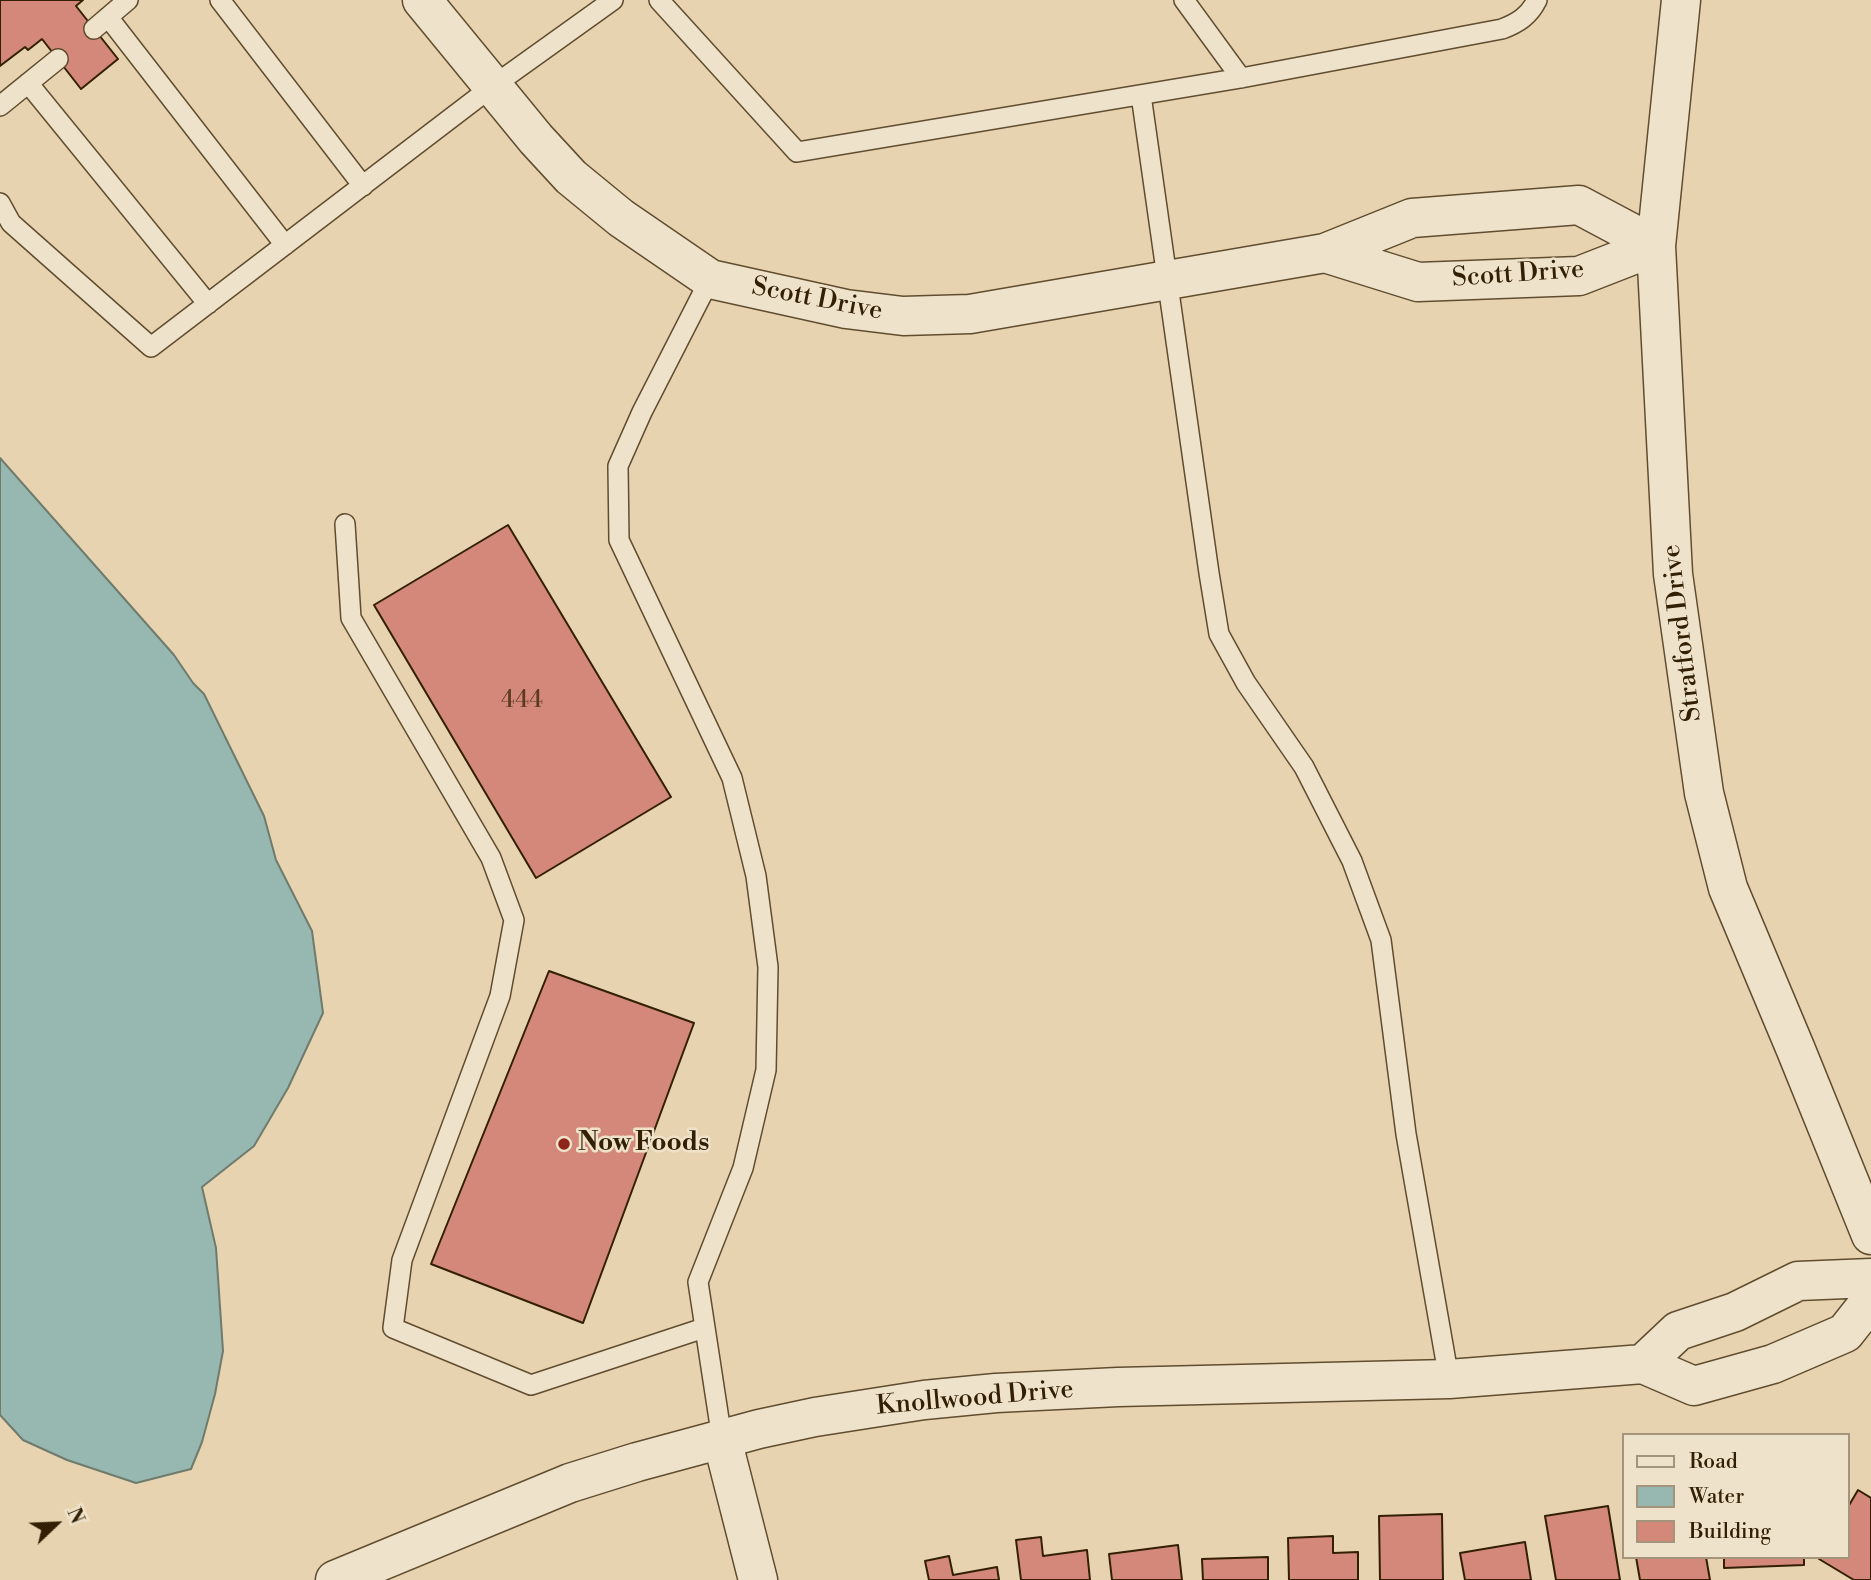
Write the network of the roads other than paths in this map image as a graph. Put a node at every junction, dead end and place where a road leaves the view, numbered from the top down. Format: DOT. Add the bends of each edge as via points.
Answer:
graph roads {
  1 [pos="128,0"];
  2 [pos="220,0"];
  3 [pos="422,0"];
  4 [pos="613,0"];
  5 [pos="659,0"];
  6 [pos="1184,0"];
  7 [pos="1537,0"];
  8 [pos="1681,0"];
  9 [pos="58,59"];
  10 [pos="1241,78"];
  11 [pos="28,83"];
  12 [pos="494,86"];
  13 [pos="1141,95"];
  14 [pos="0,106"];
  15 [pos="363,186"];
  16 [pos="0,203"];
  17 [pos="285,245"];
  18 [pos="1656,246"];
  19 [pos="1325,253"];
  20 [pos="710,279"];
  21 [pos="1168,280"];
  22 [pos="208,304"];
  23 [pos="345,524"];
  24 [pos="1871,1235"];
  25 [pos="1871,1278"];
  26 [pos="1871,1300"];
  27 [pos="704,1328"];
  28 [pos="1643,1364"];
  29 [pos="1450,1379"];
  30 [pos="722,1439"];
  31 [pos="335,1580"];
  32 [pos="758,1580"];
  1 -- 17 [label="lane" via="101,23"];
  2 -- 15 [label="lane"];
  3 -- 12 [label="street, Scott Drive"];
  4 -- 12 [label="lane"];
  5 -- 13 [label="lane" via="797,152"];
  6 -- 10 [label="lane"];
  7 -- 10 [label="lane" via="1525,17 1502,29"];
  8 -- 18 [label="street, Stratford Drive"];
  9 -- 11 [label="lane"];
  10 -- 13 [label="lane"];
  11 -- 14 [label="lane"];
  11 -- 22 [label="lane"];
  12 -- 15 [label="lane"];
  12 -- 20 [label="street, Scott Drive" via="571,177"];
  13 -- 21 [label="lane"];
  15 -- 17 [label="lane"];
  16 -- 22 [label="lane" via="12,223 150,347"];
  17 -- 22 [label="lane"];
  18 -- 19 [label="street, Scott Drive" via="1580,276 1418,282"];
  18 -- 19 [label="street, Scott Drive" via="1579,205 1412,218"];
  18 -- 24 [label="street, Stratford Drive" via="1673,574 1704,793 1728,888"];
  19 -- 21 [label="street, Scott Drive"];
  20 -- 21 [label="street, Scott Drive" via="846,309 904,316 970,314"];
  20 -- 27 [label="lane" via="618,466 619,540 732,778 757,876 768,967 766,1070 743,1168 698,1282"];
  21 -- 29 [label="lane" via="1219,634 1245,684 1304,767 1352,861 1381,940 1406,1134"];
  23 -- 27 [label="lane" via="351,618 491,858 514,920 500,996 402,1260 393,1328 531,1385"];
  25 -- 28 [label="street" via="1798,1280 1735,1312 1678,1331"];
  26 -- 28 [label="street, Knollwood Drive" via="1846,1333 1773,1364 1694,1386"];
  27 -- 30 [label="lane"];
  28 -- 29 [label="street, Knollwood Drive"];
  29 -- 30 [label="street, Knollwood Drive" via="996,1392 815,1417"];
  30 -- 31 [label="street, Knollwood Drive" via="570,1483"];
  30 -- 32 [label="street"];
}
